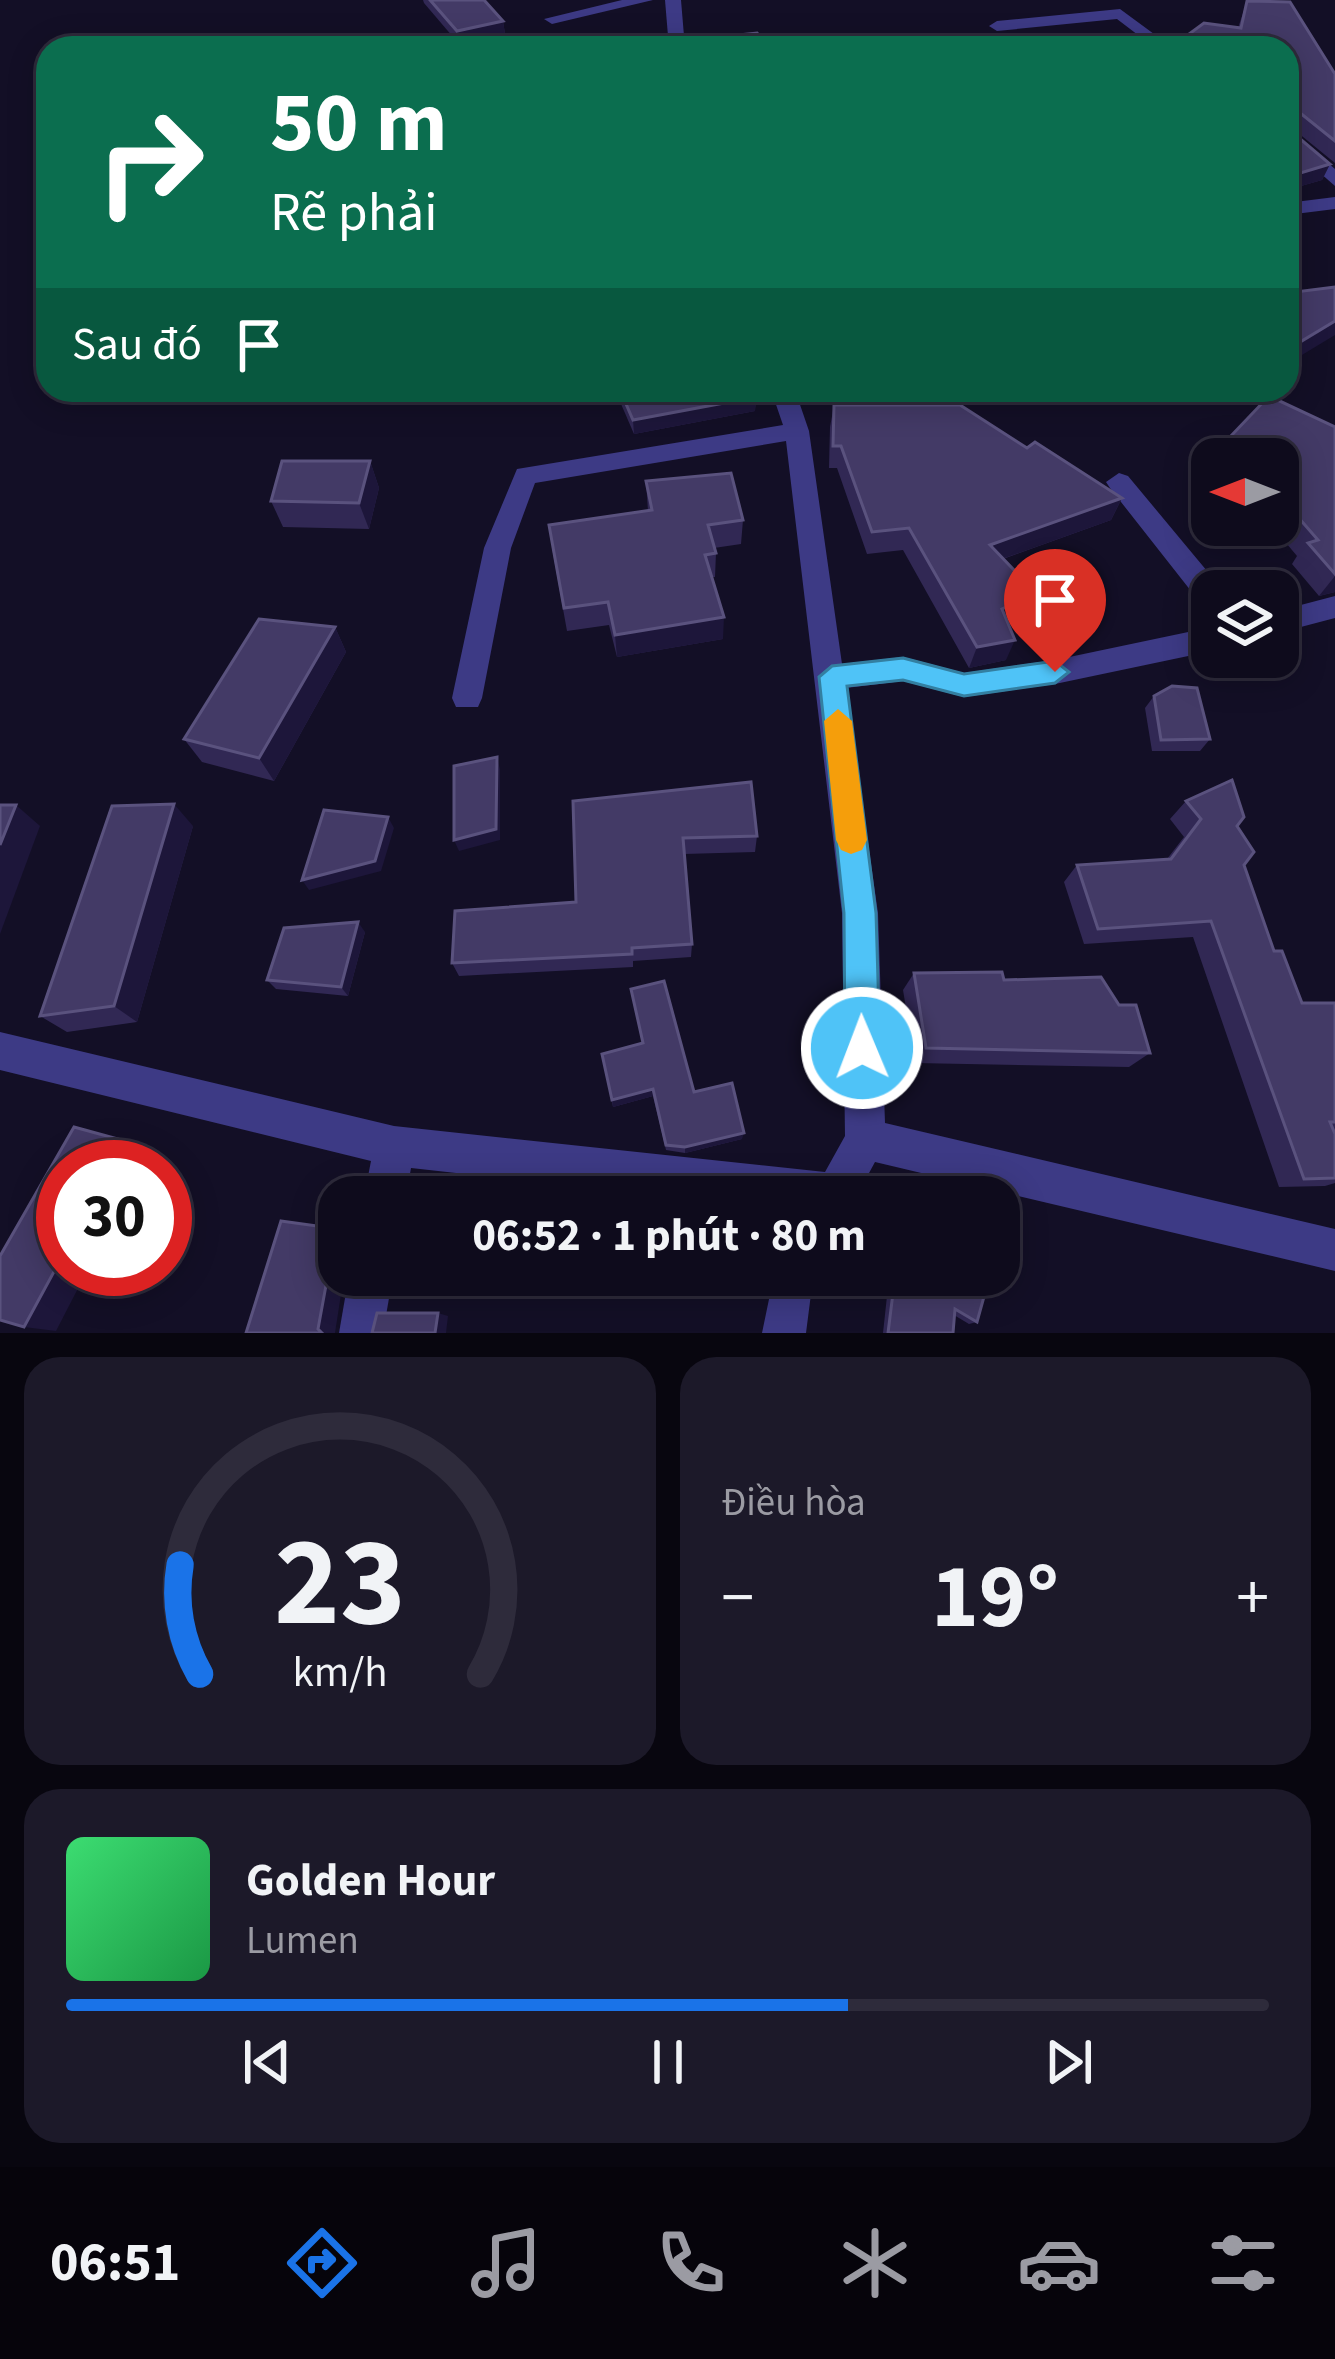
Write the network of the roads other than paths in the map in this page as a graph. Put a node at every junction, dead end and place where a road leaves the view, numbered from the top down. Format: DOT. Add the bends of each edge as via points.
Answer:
graph roads {
  1 [pos="645,0"];
  2 [pos="673,0"];
  3 [pos="552,19"];
  4 [pos="997,26"];
  5 [pos="674,36"];
  6 [pos="1149,36"];
  7 [pos="1299,146"];
  8 [pos="1335,180"];
  9 [pos="1335,203"];
  10 [pos="1299,208"];
  11 [pos="787,402"];
  12 [pos="797,431"];
  13 [pos="1119,482"];
  14 [pos="1191,571"];
  15 [pos="1335,607"];
  16 [pos="1299,616"];
  17 [pos="1191,643"];
  18 [pos="832,677"];
  19 [pos="467,698"];
  20 [pos="0,1051"];
  21 [pos="865,1139"];
  22 [pos="394,1146"];
  23 [pos="389,1176"];
  24 [pos="659,1176"];
  25 [pos="846,1176"];
  26 [pos="1335,1250"];
  27 [pos="367,1296"];
  28 [pos="792,1296"];
  29 [pos="361,1333"];
  30 [pos="784,1333"];
  1 -- 3 [label="street"];
  2 -- 5 [label="street"];
  4 -- 6 [label="street" via="1120,14"];
  7 -- 8 [label="street"];
  9 -- 10 [label="street"];
  11 -- 12 [label="street"];
  12 -- 18 [label="street"];
  12 -- 19 [label="street" via="526,475 510,508"];
  13 -- 14 [label="street"];
  15 -- 16 [label="street"];
  17 -- 18 [label="street" via="964,685 903,669"];
  18 -- 21 [label="street" via="860,913"];
  20 -- 22 [label="street"];
  21 -- 25 [label="street"];
  21 -- 26 [label="street"];
  22 -- 23 [label="street"];
  22 -- 24 [label="street"];
  27 -- 29 [label="street"];
  28 -- 30 [label="street"];
}
